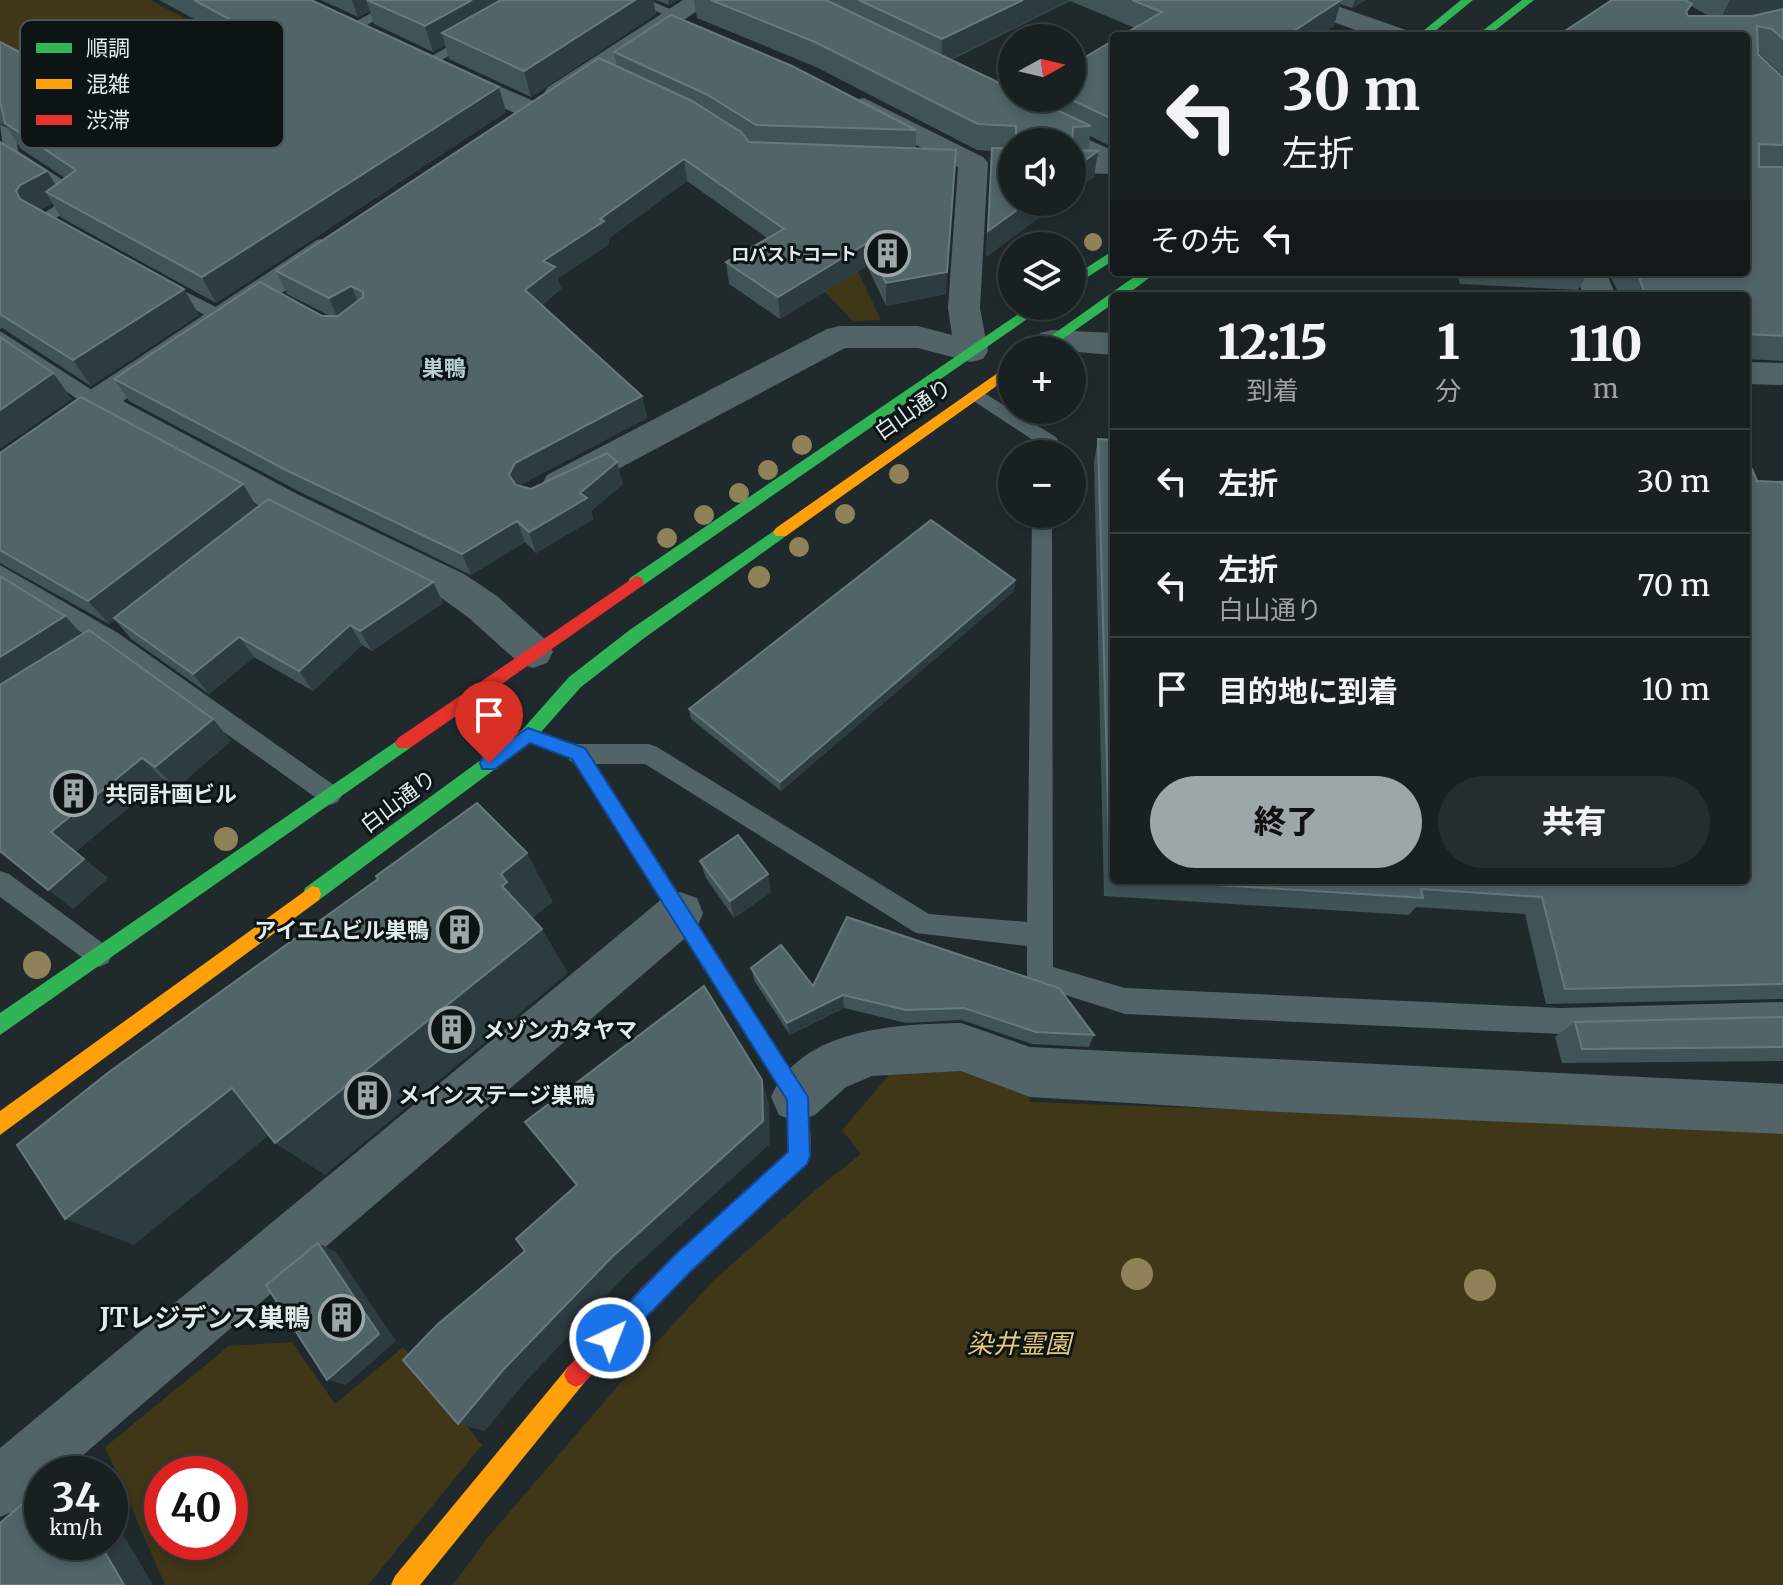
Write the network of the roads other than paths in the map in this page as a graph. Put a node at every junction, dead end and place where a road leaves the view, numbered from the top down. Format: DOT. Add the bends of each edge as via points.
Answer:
graph roads {
  1 [pos="406,0"];
  2 [pos="636,0"];
  3 [pos="1295,0"];
  4 [pos="1468,0"];
  5 [pos="1529,0"];
  6 [pos="688,8"];
  7 [pos="339,23"];
  8 [pos="489,28"];
  9 [pos="1386,32"];
  10 [pos="1427,32"];
  11 [pos="1486,32"];
  12 [pos="706,34"];
  13 [pos="376,40"];
  14 [pos="401,51"];
  15 [pos="426,63"];
  16 [pos="833,90"];
  17 [pos="531,110"];
  18 [pos="1045,125"];
  19 [pos="0,129"];
  20 [pos="498,133"];
  21 [pos="1110,155"];
  22 [pos="912,161"];
  23 [pos="986,163"];
  24 [pos="1086,164"];
  25 [pos="1110,165"];
  26 [pos="355,229"];
  27 [pos="86,241"];
  28 [pos="1110,257"];
  29 [pos="1086,273"];
  30 [pos="1144,276"];
  31 [pos="154,280"];
  32 [pos="1122,292"];
  33 [pos="1110,300"];
  34 [pos="222,317"];
  35 [pos="1018,320"];
  36 [pos="1058,336"];
  37 [pos="0,337"];
  38 [pos="1086,344"];
  39 [pos="1110,344"];
  40 [pos="971,351"];
  41 [pos="1750,373"];
  42 [pos="1783,374"];
  43 [pos="998,378"];
  44 [pos="976,394"];
  45 [pos="96,402"];
  46 [pos="1046,440"];
  47 [pos="0,471"];
  48 [pos="538,495"];
  49 [pos="1042,528"];
  50 [pos="0,573"];
  51 [pos="117,634"];
  52 [pos="533,652"];
  53 [pos="86,654"];
  54 [pos="528,735"];
  55 [pos="578,754"];
  56 [pos="330,795"];
  57 [pos="0,882"];
  58 [pos="680,913"];
  59 [pos="1040,935"];
  60 [pos="99,955"];
  61 [pos="1783,1015"];
  62 [pos="0,1025"];
  63 [pos="797,1097"];
  64 [pos="1783,1109"];
  65 [pos="0,1124"];
  66 [pos="0,1487"];
  67 [pos="404,1585"];
  1 -- 7 [label="lane"];
  2 -- 6 [label="lane"];
  3 -- 9 [label="street"];
  4 -- 10 [label="main road"];
  5 -- 11 [label="main road"];
  6 -- 12 [label="street" via="679,23"];
  6 -- 17 [label="street" via="608,73"];
  7 -- 13 [label="street"];
  8 -- 15 [label="lane"];
  14 -- 15 [label="street"];
  15 -- 17 [label="street"];
  16 -- 23 [label="street"];
  17 -- 20 [label="street"];
  18 -- 21 [label="lane"];
  19 -- 27 [label="lane" via="8,133 10,153 81,197 44,218"];
  22 -- 23 [label="street"];
  23 -- 40 [label="street" via="964,308"];
  24 -- 25 [label="street"];
  26 -- 34 [label="street" via="270,294"];
  28 -- 29 [label="main road"];
  30 -- 32 [label="main road"];
  31 -- 34 [label="lane"];
  33 -- 36 [label="main road"];
  34 -- 45 [label="street"];
  35 -- 40 [label="main road, 白山通り"];
  37 -- 45 [label="lane"];
  38 -- 39 [label="street"];
  40 -- 48 [label="street" via="918,337 839,337"];
  40 -- 52 [label="main road, 白山通り"];
  41 -- 42 [label="street"];
  43 -- 44 [label="main road, 白山通り"];
  44 -- 46 [label="lane"];
  44 -- 54 [label="main road, 白山通り" via="637,634 575,682"];
  45 -- 47 [label="street"];
  45 -- 52 [label="street" via="272,512 450,584"];
  49 -- 59 [label="lane"];
  50 -- 51 [label="lane"];
  51 -- 53 [label="lane"];
  51 -- 56 [label="lane"];
  52 -- 56 [label="main road, 白山通り"];
  54 -- 55 [label="main road"];
  54 -- 65 [label="main road, 白山通り"];
  55 -- 58 [label="main road"];
  55 -- 59 [label="lane" via="649,754 925,925"];
  56 -- 60 [label="main road, 白山通り"];
  57 -- 60 [label="lane"];
  58 -- 63 [label="main road"];
  58 -- 66 [label="street"];
  59 -- 61 [label="lane" via="1040,975 1125,1001 1561,1021"];
  60 -- 62 [label="main road, 白山通り"];
  63 -- 64 [label="street" via="828,1070 871,1052 961,1047 1030,1072"];
  63 -- 67 [label="main road" via="799,1156 650,1295 550,1403"];
}
